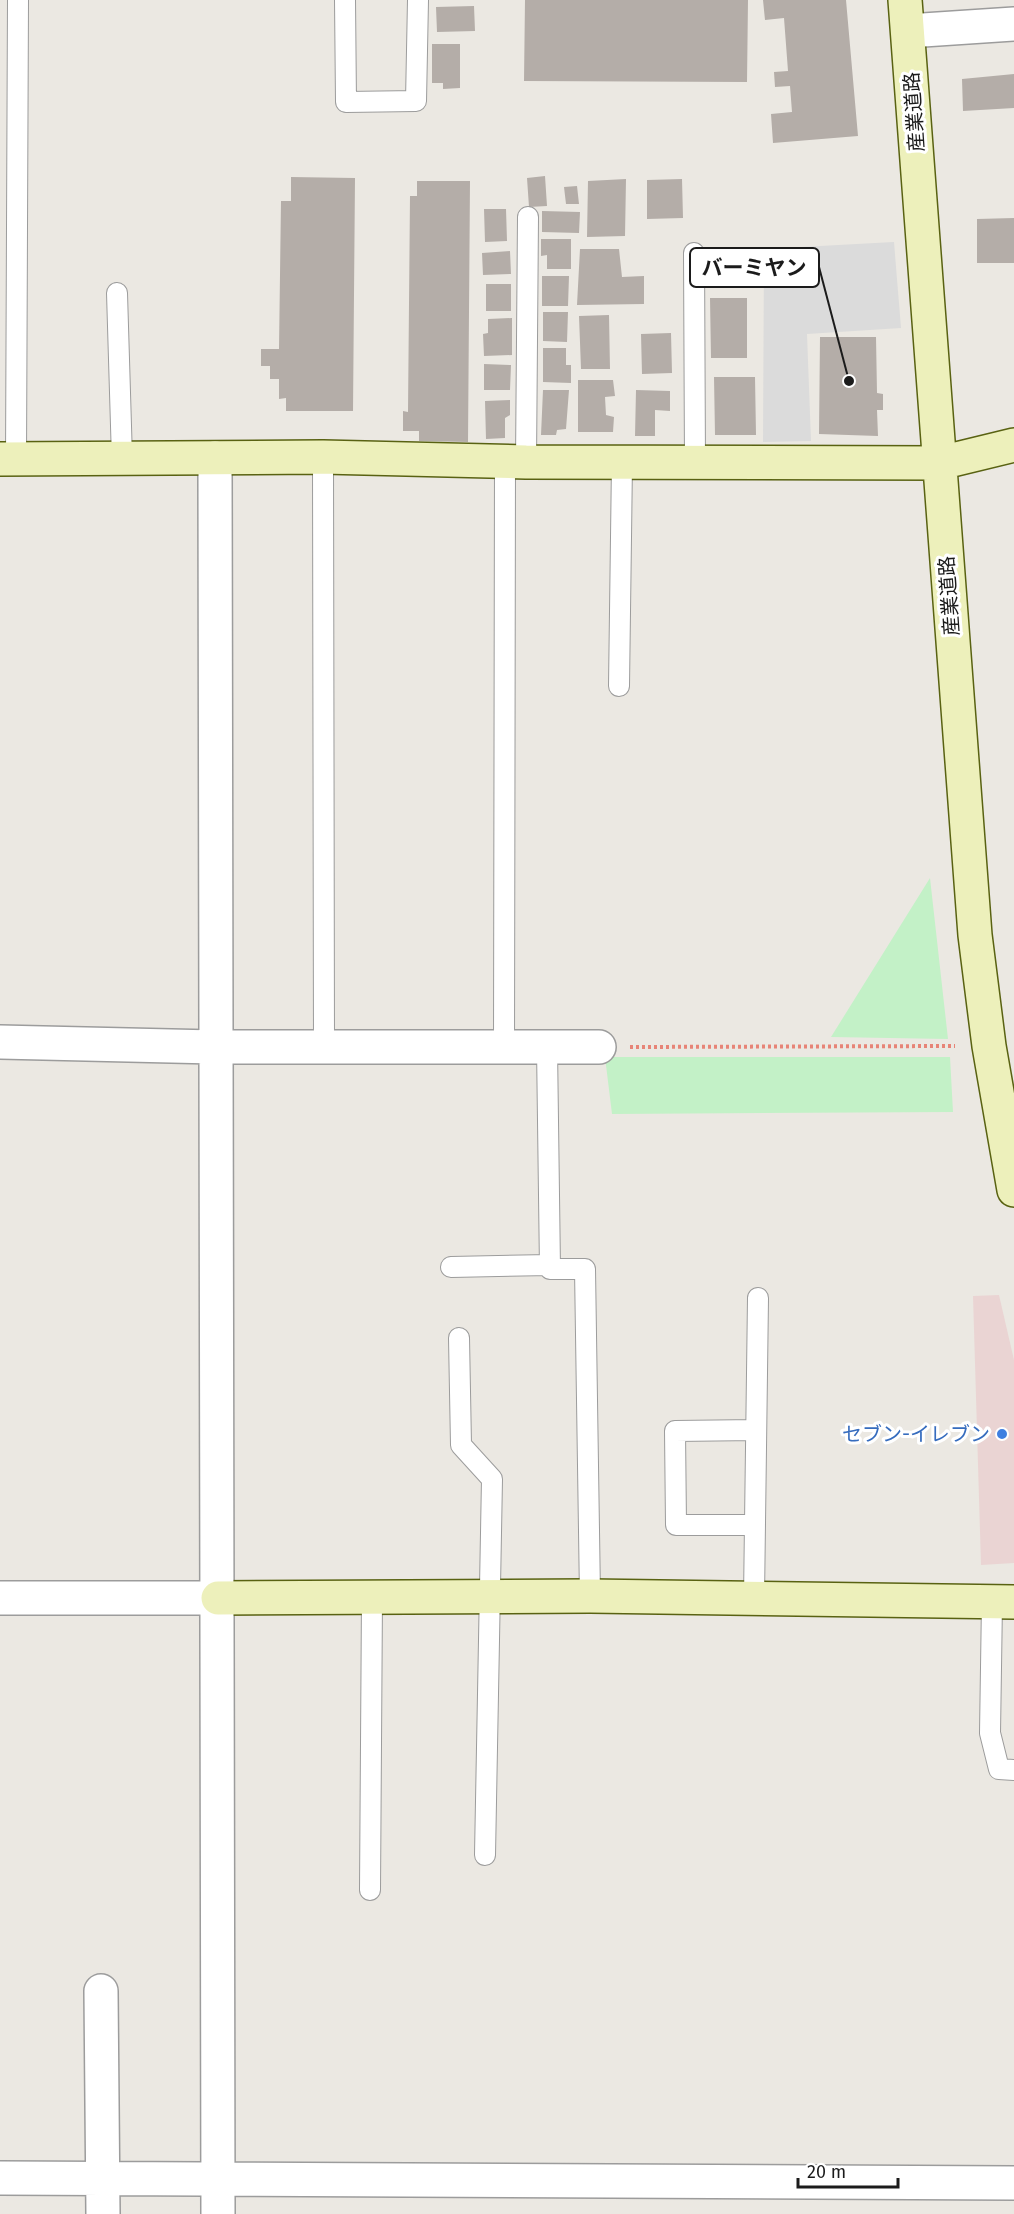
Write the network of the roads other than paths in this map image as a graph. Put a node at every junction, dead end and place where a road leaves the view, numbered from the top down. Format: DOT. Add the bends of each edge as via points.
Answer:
graph roads {
  1 [pos="18,0"];
  2 [pos="345,0"];
  3 [pos="418,0"];
  4 [pos="907,15"];
  5 [pos="1014,24"];
  6 [pos="528,217"];
  7 [pos="694,253"];
  8 [pos="117,292"];
  9 [pos="1014,445"];
  10 [pos="323,457"];
  11 [pos="215,458"];
  12 [pos="8,459"];
  13 [pos="122,459"];
  14 [pos="515,461"];
  15 [pos="695,461"];
  16 [pos="940,462"];
  17 [pos="622,463"];
  18 [pos="619,686"];
  19 [pos="0,1042"];
  20 [pos="214,1047"];
  21 [pos="324,1047"];
  22 [pos="504,1047"];
  23 [pos="547,1047"];
  24 [pos="599,1047"];
  25 [pos="1014,1190"];
  26 [pos="550,1265"];
  27 [pos="451,1267"];
  28 [pos="758,1299"];
  29 [pos="459,1338"];
  30 [pos="756,1430"];
  31 [pos="755,1525"];
  32 [pos="490,1596"];
  33 [pos="590,1596"];
  34 [pos="372,1597"];
  35 [pos="0,1598"];
  36 [pos="218,1598"];
  37 [pos="754,1598"];
  38 [pos="1003,1602"];
  39 [pos="1014,1770"];
  40 [pos="485,1855"];
  41 [pos="370,1890"];
  42 [pos="101,1991"];
  43 [pos="0,2178"];
  44 [pos="104,2178"];
  45 [pos="218,2178"];
  46 [pos="1014,2183"];
  47 [pos="103,2214"];
  48 [pos="218,2214"];
  1 -- 12 [label="lane"];
  2 -- 3 [label="lane" via="346,102 416,101"];
  4 -- 5 [label="street"];
  4 -- 16 [label="street, 産業道路"];
  6 -- 14 [label="lane"];
  7 -- 15 [label="lane"];
  8 -- 13 [label="lane"];
  9 -- 16 [label="street"];
  10 -- 11 [label="street"];
  10 -- 14 [label="street"];
  10 -- 21 [label="lane"];
  11 -- 13 [label="street"];
  11 -- 20 [label="street"];
  12 -- 13 [label="street"];
  14 -- 17 [label="street"];
  14 -- 22 [label="lane"];
  15 -- 16 [label="street"];
  15 -- 17 [label="street"];
  16 -- 25 [label="street, 産業道路" via="975,935"];
  17 -- 18 [label="lane"];
  19 -- 20 [label="street"];
  20 -- 21 [label="street"];
  20 -- 36 [label="street"];
  21 -- 22 [label="street"];
  22 -- 23 [label="street"];
  23 -- 24 [label="street"];
  23 -- 26 [label="lane"];
  26 -- 27 [label="lane"];
  26 -- 33 [label="lane" via="550,1269 585,1269"];
  28 -- 30 [label="lane"];
  29 -- 32 [label="lane" via="461,1445 492,1479"];
  30 -- 31 [label="lane"];
  30 -- 31 [label="lane" via="675,1431 676,1525"];
  31 -- 37 [label="lane"];
  32 -- 33 [label="street"];
  32 -- 34 [label="street"];
  32 -- 40 [label="lane"];
  33 -- 37 [label="street"];
  34 -- 36 [label="street"];
  34 -- 41 [label="lane"];
  35 -- 36 [label="street"];
  36 -- 45 [label="street"];
  37 -- 38 [label="street"];
  38 -- 39 [label="lane" via="990,1733 999,1769"];
  42 -- 44 [label="street"];
  43 -- 44 [label="street"];
  44 -- 45 [label="street"];
  44 -- 47 [label="street"];
  45 -- 46 [label="street"];
  45 -- 48 [label="street"];
}
